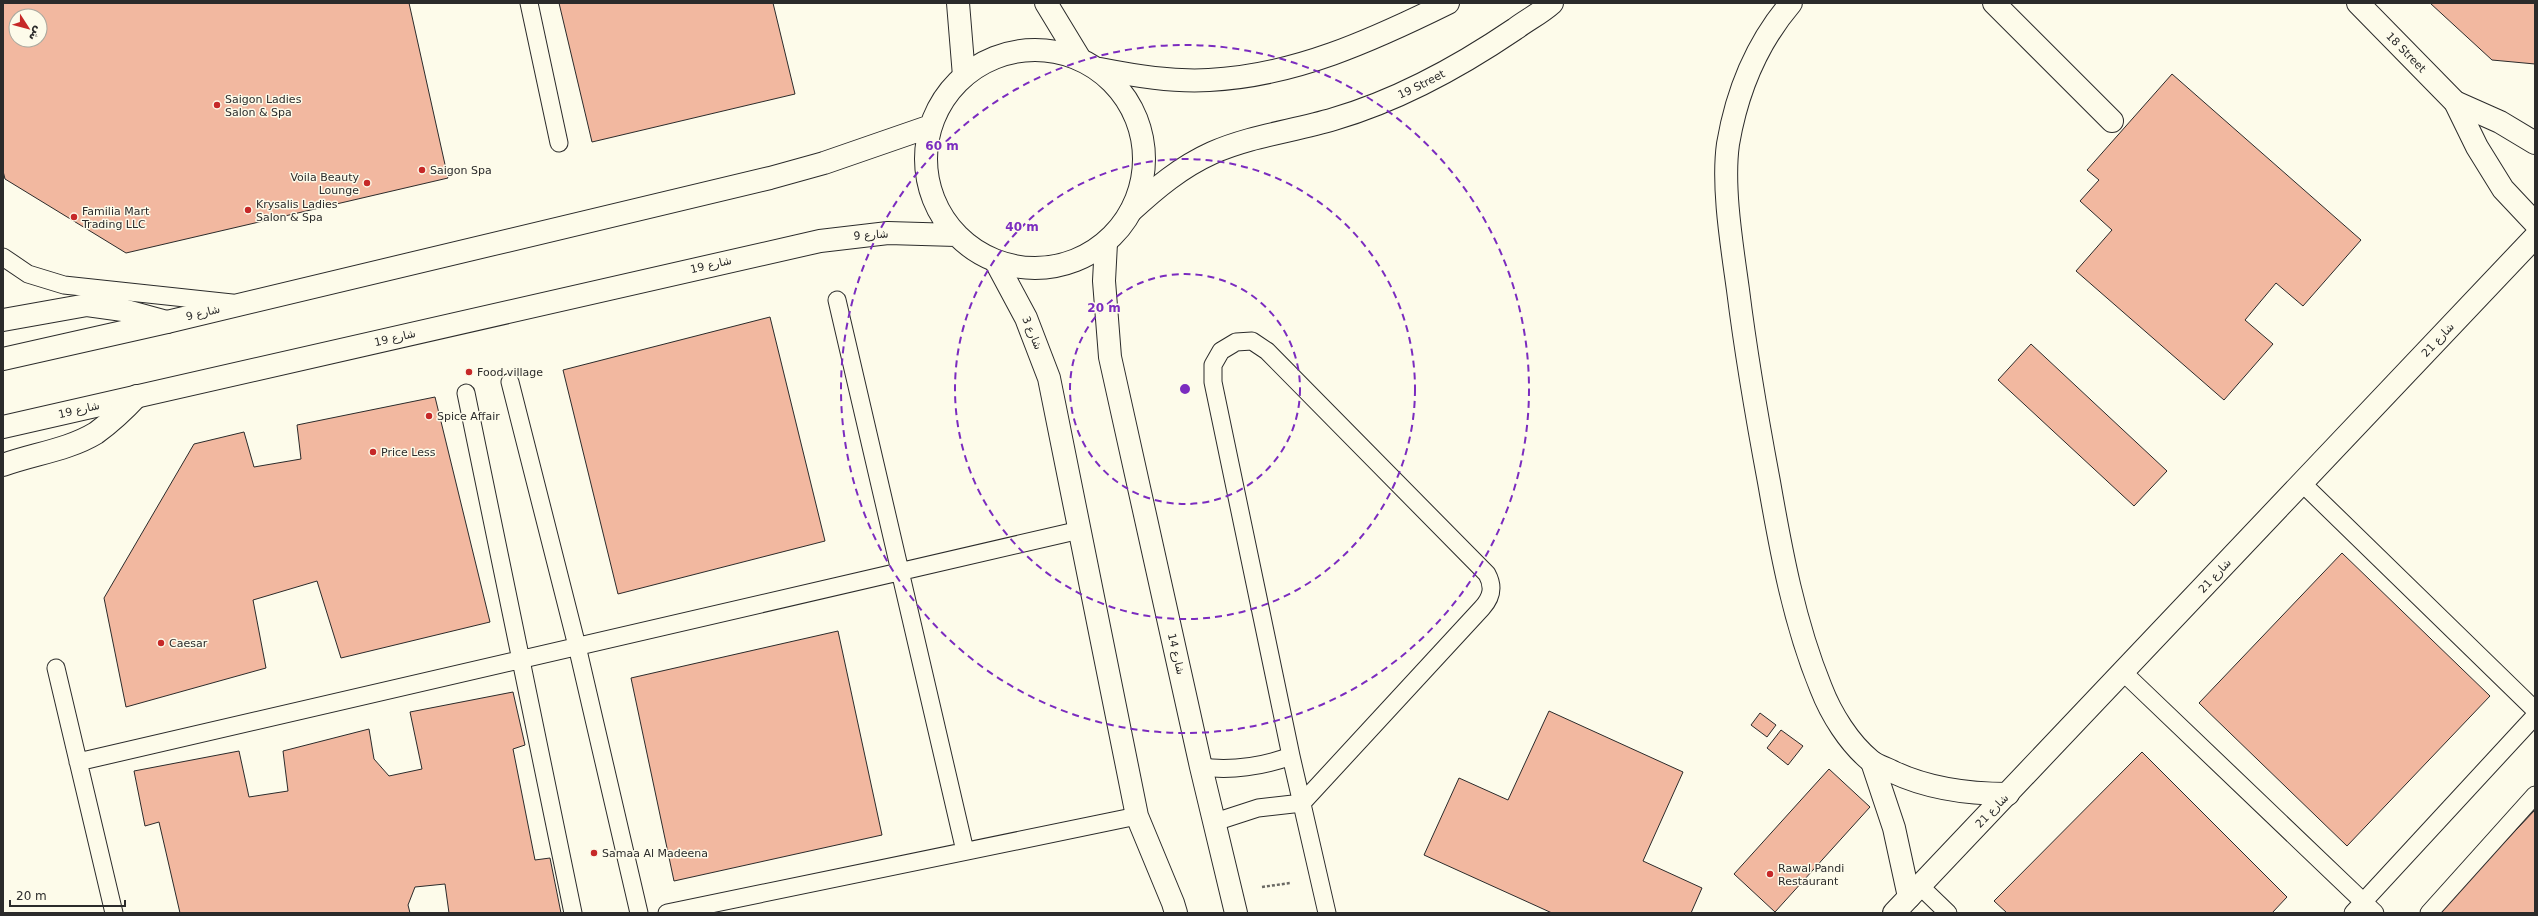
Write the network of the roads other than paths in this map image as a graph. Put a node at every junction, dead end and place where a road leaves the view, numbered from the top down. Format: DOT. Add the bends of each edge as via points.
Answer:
graph roads {
  1 [pos="529,3"];
  2 [pos="958,3"];
  3 [pos="1046,3"];
  4 [pos="1448,3"];
  5 [pos="1552,3"];
  6 [pos="1791,3"];
  7 [pos="1994,3"];
  8 [pos="2358,3"];
  9 [pos="1080,59"];
  10 [pos="1100,69"];
  11 [pos="964,76"];
  12 [pos="2455,102"];
  13 [pos="2112,121"];
  14 [pos="931,126"];
  15 [pos="559,143"];
  16 [pos="2535,143"];
  17 [pos="1131,211"];
  18 [pos="2535,223"];
  19 [pos="956,235"];
  20 [pos="2535,237"];
  21 [pos="1106,243"];
  22 [pos="786,248"];
  23 [pos="3,257"];
  24 [pos="996,262"];
  25 [pos="837,300"];
  26 [pos="240,304"];
  27 [pos="3,320"];
  28 [pos="167,322"];
  29 [pos="3,359"];
  30 [pos="510,382"];
  31 [pos="466,392"];
  32 [pos="137,396"];
  33 [pos="3,427"];
  34 [pos="3,465"];
  35 [pos="2302,483"];
  36 [pos="1080,530"];
  37 [pos="900,571"];
  38 [pos="577,646"];
  39 [pos="521,659"];
  40 [pos="56,668"];
  41 [pos="2124,673"];
  42 [pos="2535,710"];
  43 [pos="2535,716"];
  44 [pos="1291,756"];
  45 [pos="78,762"];
  46 [pos="1872,762"];
  47 [pos="1201,767"];
  48 [pos="2008,794"];
  49 [pos="2535,795"];
  50 [pos="1302,803"];
  51 [pos="1137,816"];
  52 [pos="1215,822"];
  53 [pos="965,852"];
  54 [pos="1915,892"];
  55 [pos="1234,903"];
  56 [pos="2364,909"];
  57 [pos="114,913"];
  58 [pos="573,913"];
  59 [pos="639,913"];
  60 [pos="667,913"];
  61 [pos="1176,913"];
  62 [pos="1327,913"];
  63 [pos="1894,913"];
  64 [pos="1948,913"];
  65 [pos="2429,913"];
  1 -- 15 [label="lane"];
  2 -- 11 [label="street"];
  3 -- 9 [label="street"];
  4 -- 10 [label="street" via="1381,35 1320,58 1263,73 1193,80 1154,78"];
  5 -- 17 [label="street, 19 Street" via="1474,57 1390,99 1334,119 1212,153 1156,188"];
  6 -- 46 [label="street" via="1756,52 1738,96 1728,146 1728,212 1753,396 1788,582 1800,628 1830,707 1854,744"];
  7 -- 13 [label="street"];
  8 -- 12 [label="street, 18 Street"];
  9 -- 10 [label="street"];
  9 -- 11 [label="street" via="1051,50 1020,50 990,59"];
  10 -- 17 [label="street" via="1119,88 1134,110 1142,134 1145,161 1141,187"];
  11 -- 14 [label="street" via="944,99"];
  12 -- 16 [label="street" via="2500,122"];
  12 -- 18 [label="street" via="2503,189"];
  14 -- 19 [label="street" via="926,155 929,184 939,212"];
  14 -- 26 [label="street" via="824,163 770,178"];
  17 -- 21 [label="street"];
  19 -- 22 [label="street, شارع 9" via="888,233"];
  19 -- 24 [label="street" via="981,255"];
  20 -- 35 [label="street, شارع 21"];
  21 -- 24 [label="street" via="1087,256 1065,265 1042,269"];
  21 -- 47 [label="street, شارع 14" via="1106,319 1110,358"];
  22 -- 32 [label="street, شارع 19"];
  23 -- 26 [label="lane" via="28,274 64,285"];
  24 -- 36 [label="street, شارع 3" via="1012,289 1039,348 1056,409"];
  25 -- 37 [label="lane"];
  26 -- 28 [label="street, شارع 9"];
  27 -- 28 [label="street" via="86,305 123,310"];
  28 -- 29 [label="street"];
  30 -- 38 [label="lane"];
  31 -- 39 [label="lane"];
  32 -- 33 [label="street, شارع 19"];
  32 -- 34 [label="street" via="117,417 94,433 74,443"];
  35 -- 41 [label="street, شارع 21"];
  35 -- 42 [label="lane"];
  36 -- 37 [label="lane"];
  36 -- 51 [label="street"];
  37 -- 38 [label="lane"];
  37 -- 53 [label="lane"];
  38 -- 39 [label="lane"];
  38 -- 59 [label="lane"];
  39 -- 45 [label="lane"];
  39 -- 58 [label="lane"];
  40 -- 45 [label="lane"];
  41 -- 48 [label="street, شارع 21"];
  41 -- 56 [label="lane"];
  43 -- 56 [label="lane"];
  44 -- 47 [label="lane" via="1238,769"];
  44 -- 50 [label="lane"];
  44 -- 50 [label="lane" via="1212,382 1213,365 1221,351 1236,342 1252,341 1267,351 1482,568 1491,582 1492,592 1482,608"];
  45 -- 57 [label="lane"];
  46 -- 48 [label="street" via="1904,777 1938,788 1972,794"];
  46 -- 54 [label="street"];
  47 -- 52 [label="street, شارع 14"];
  48 -- 54 [label="street, شارع 21"];
  49 -- 65 [label="lane"];
  50 -- 52 [label="lane" via="1258,808"];
  50 -- 62 [label="lane"];
  51 -- 53 [label="lane"];
  51 -- 61 [label="street"];
  52 -- 55 [label="street, شارع 14"];
  53 -- 60 [label="lane"];
  54 -- 63 [label="street, شارع 21"];
  54 -- 64 [label="lane"];
}
